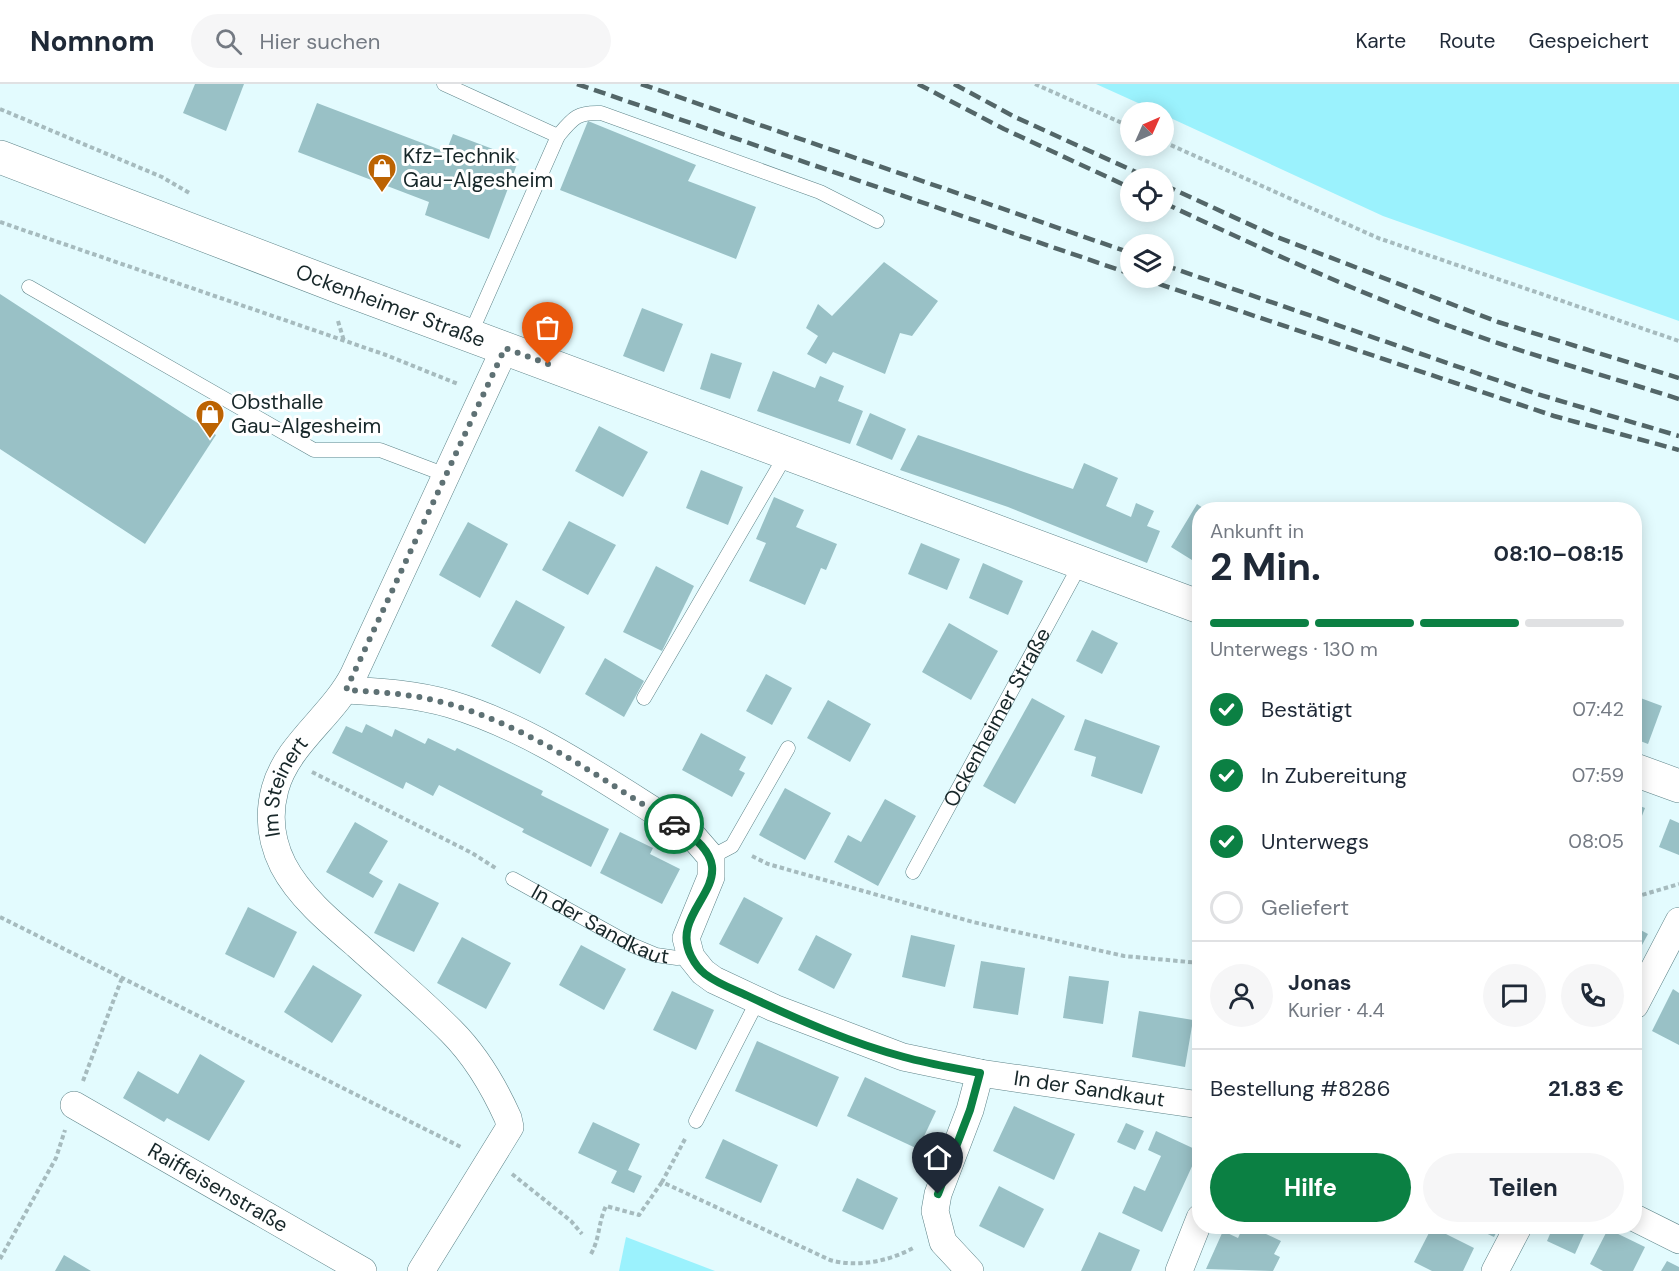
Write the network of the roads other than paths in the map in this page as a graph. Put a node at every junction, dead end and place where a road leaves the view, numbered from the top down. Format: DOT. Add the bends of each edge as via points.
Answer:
graph roads {
  1 [pos="444,84"];
  2 [pos="558,135"];
  3 [pos="0,157"];
  4 [pos="877,222"];
  5 [pos="29,287"];
  6 [pos="470,335"];
  7 [pos="505,348"];
  8 [pos="787,453"];
  9 [pos="446,475"];
  10 [pos="1081,562"];
  11 [pos="1192,604"];
  12 [pos="346,690"];
  13 [pos="644,698"];
  14 [pos="788,748"];
  15 [pos="1642,773"];
  16 [pos="1679,786"];
  17 [pos="721,852"];
  18 [pos="914,872"];
  19 [pos="513,879"];
  20 [pos="1679,921"];
  21 [pos="691,957"];
  22 [pos="1642,992"];
  23 [pos="758,1000"];
  24 [pos="980,1073"];
  25 [pos="1192,1104"];
  26 [pos="74,1105"];
  27 [pos="696,1121"];
  28 [pos="1642,1222"];
  29 [pos="1194,1234"];
  30 [pos="1514,1234"];
  31 [pos="1679,1240"];
  32 [pos="363,1271"];
  33 [pos="421,1271"];
  34 [pos="970,1271"];
  35 [pos="1179,1271"];
  36 [pos="1495,1271"];
  1 -- 2 [label="lane"];
  2 -- 4 [label="lane" via="574,117 586,112 602,113 820,192"];
  2 -- 6 [label="lane"];
  3 -- 6 [label="main road, Ockenheimer Straße"];
  5 -- 9 [label="lane" via="314,450 380,450"];
  6 -- 7 [label="main road, Ockenheimer Straße"];
  7 -- 8 [label="main road, Ockenheimer Straße"];
  7 -- 9 [label="street, Im Steinert"];
  8 -- 10 [label="main road, Ockenheimer Straße"];
  8 -- 13 [label="lane"];
  9 -- 12 [label="street, Im Steinert"];
  10 -- 11 [label="main road, Ockenheimer Straße"];
  10 -- 18 [label="lane, Ockenheimer Straße"];
  12 -- 17 [label="street" via="397,693 492,718"];
  12 -- 33 [label="street, Im Steinert" via="287,762 270,812 273,839 283,865 298,887 452,1032 473,1057 510,1127"];
  14 -- 17 [label="lane, In der Sandkaut"];
  15 -- 16 [label="main road"];
  17 -- 21 [label="street, In der Sandkaut" via="686,938"];
  19 -- 21 [label="lane, In der Sandkaut" via="632,945 656,955"];
  20 -- 22 [label="street"];
  21 -- 23 [label="street, In der Sandkaut" via="714,980"];
  23 -- 24 [label="street, In der Sandkaut" via="903,1057"];
  23 -- 27 [label="lane"];
  24 -- 25 [label="street, In der Sandkaut"];
  24 -- 34 [label="street" via="935,1211 939,1234"];
  26 -- 32 [label="street, Raiffeisenstraße"];
  28 -- 31 [label="street"];
  29 -- 35 [label="street"];
  30 -- 36 [label="street"];
}
